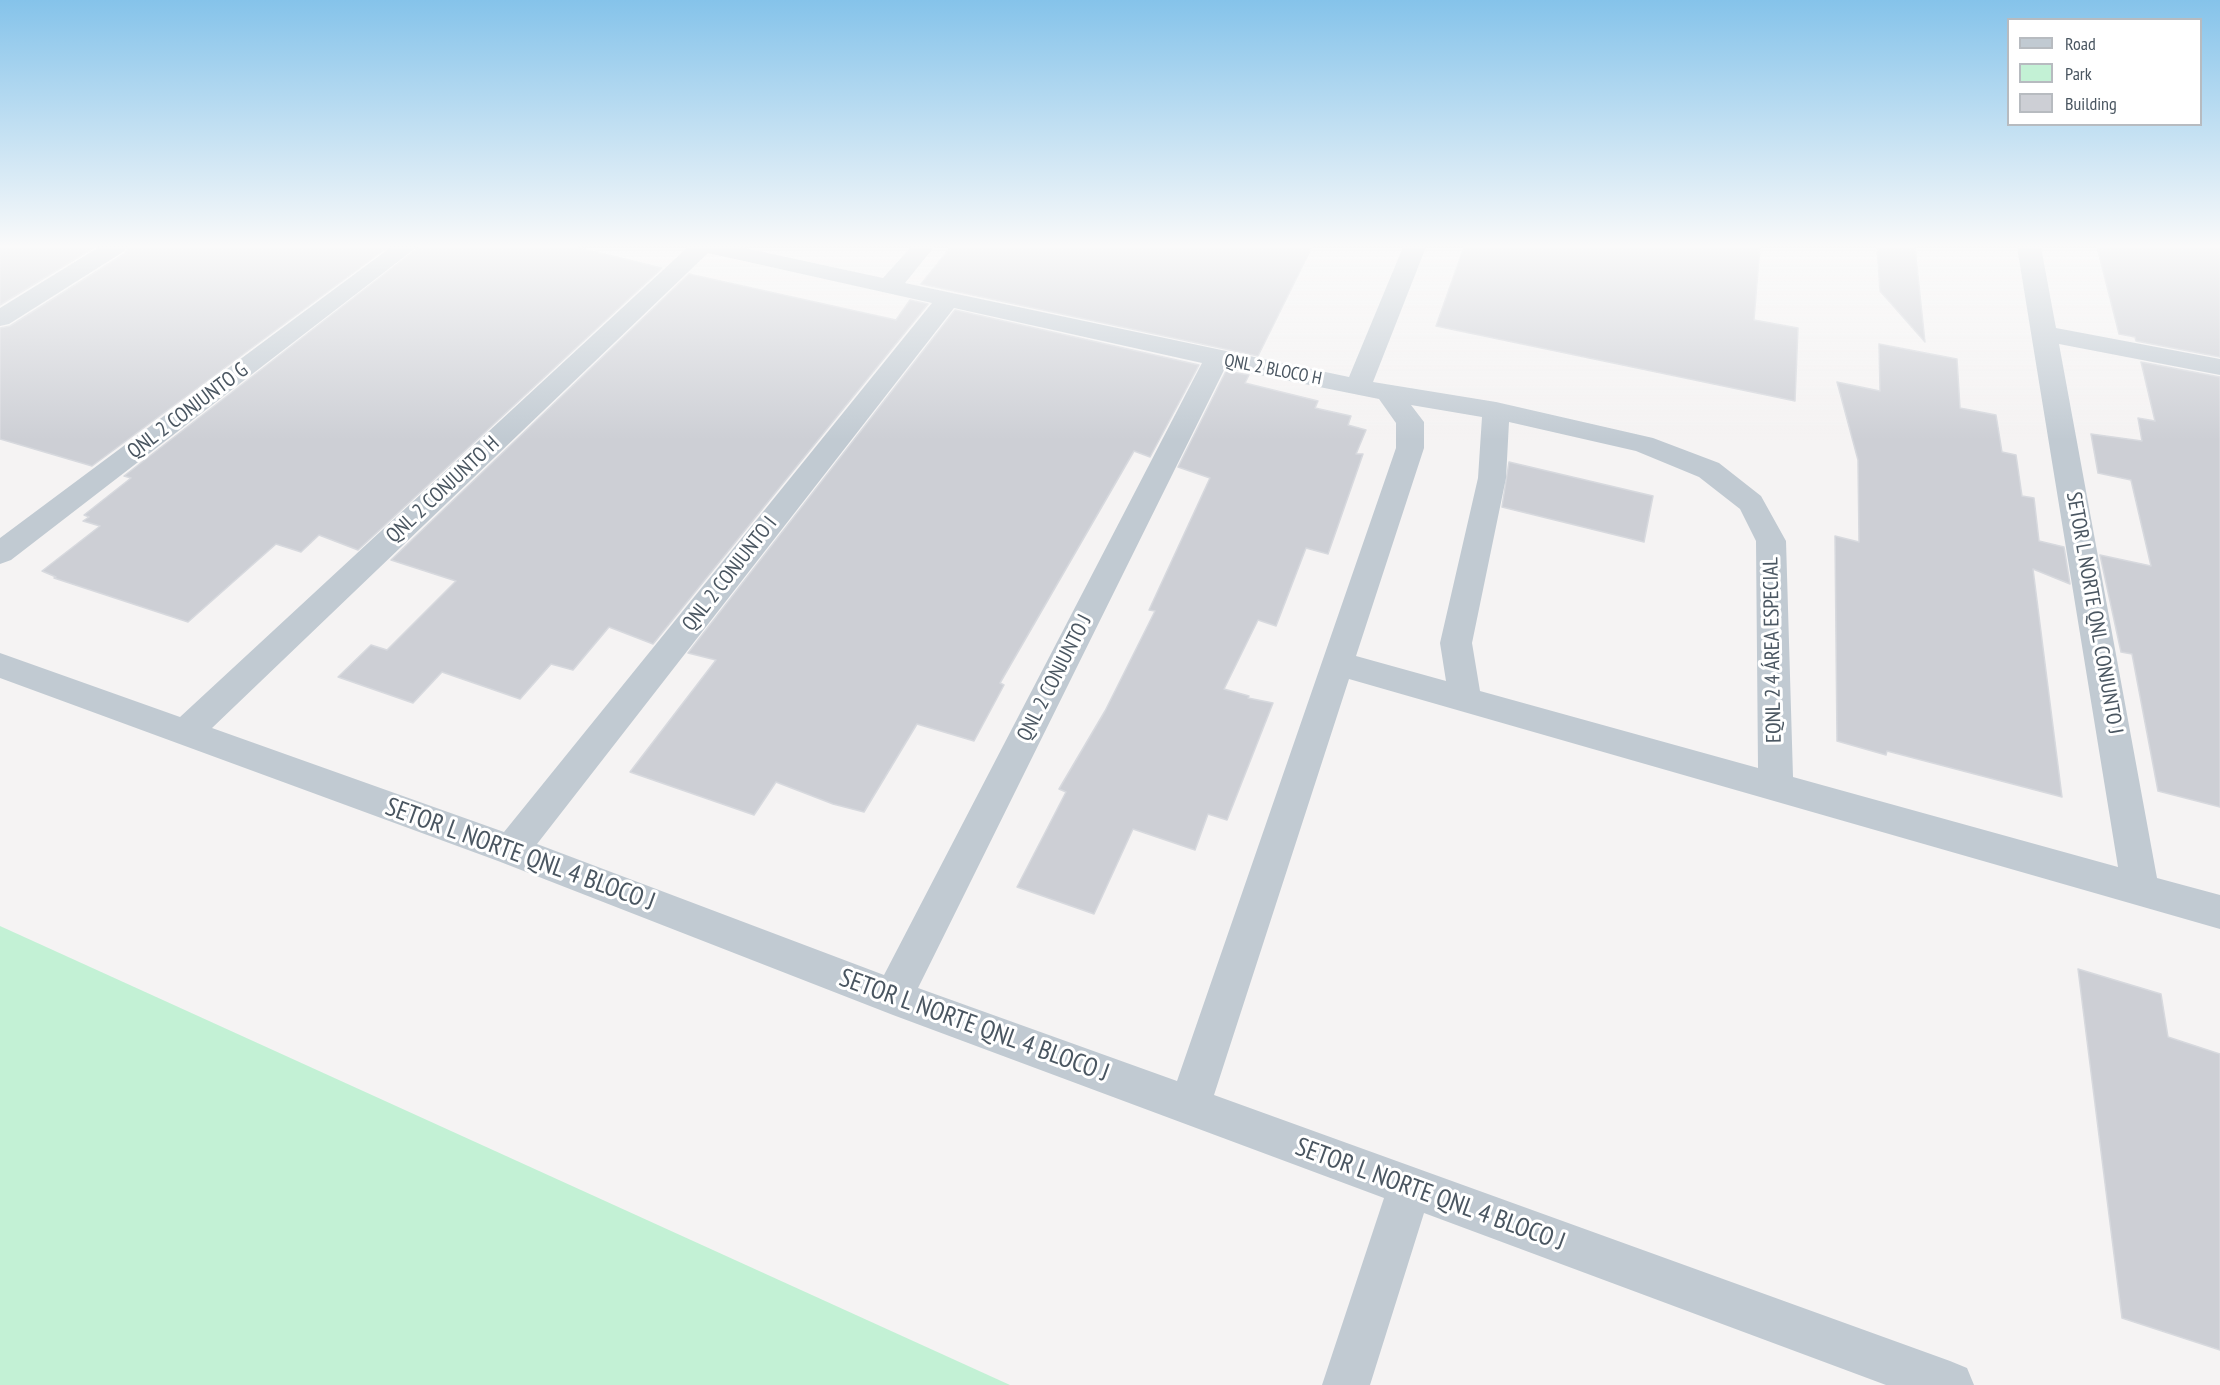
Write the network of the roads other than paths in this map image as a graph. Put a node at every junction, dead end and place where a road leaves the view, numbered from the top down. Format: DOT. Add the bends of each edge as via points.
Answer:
graph roads {
  1 [pos="319,312"];
  2 [pos="632,312"];
  3 [pos="938,312"];
  4 [pos="1009,312"];
  5 [pos="1389,312"];
  6 [pos="2042,312"];
  7 [pos="2046,334"];
  8 [pos="1217,359"];
  9 [pos="2220,367"];
  10 [pos="1358,387"];
  11 [pos="1388,393"];
  12 [pos="1496,411"];
  13 [pos="0,553"];
  14 [pos="1339,664"];
  15 [pos="0,665"];
  16 [pos="1465,700"];
  17 [pos="184,732"];
  18 [pos="1776,788"];
  19 [pos="510,850"];
  20 [pos="2141,891"];
  21 [pos="2220,912"];
  22 [pos="893,997"];
  23 [pos="1189,1106"];
  24 [pos="1410,1187"];
  25 [pos="1346,1385"];
  26 [pos="1950,1385"];
  1 -- 13 [label="street, QNL 2 CONJUNTO G"];
  2 -- 17 [label="street, QNL 2 CONJUNTO H"];
  3 -- 19 [label="street, QNL 2 CONJUNTO I"];
  4 -- 8 [label="street, QNL 2 BLOCO H"];
  5 -- 10 [label="street"];
  6 -- 7 [label="street, SETOR L NORTE QNL CONJUNTO J"];
  7 -- 9 [label="street"];
  7 -- 20 [label="street, SETOR L NORTE QNL CONJUNTO J"];
  8 -- 10 [label="street, QNL 2 BLOCO H"];
  8 -- 22 [label="street, QNL 2 CONJUNTO J"];
  10 -- 11 [label="street, QNL 2 BLOCO H"];
  11 -- 12 [label="street, EQNL 2 4 ÁREA ESPECIAL"];
  11 -- 14 [label="street" via="1410,423 1410,448"];
  12 -- 16 [label="street" via="1492,478 1456,643"];
  12 -- 18 [label="street, EQNL 2 4 ÁREA ESPECIAL" via="1643,444 1708,470 1751,503 1771,541"];
  14 -- 16 [label="street"];
  14 -- 23 [label="street"];
  15 -- 17 [label="street, SETOR L NORTE QNL 4 BLOCO J"];
  16 -- 18 [label="street"];
  17 -- 19 [label="street, SETOR L NORTE QNL 4 BLOCO J"];
  18 -- 20 [label="street"];
  19 -- 22 [label="street, SETOR L NORTE QNL 4 BLOCO J"];
  20 -- 21 [label="street"];
  22 -- 23 [label="street, SETOR L NORTE QNL 4 BLOCO J"];
  23 -- 24 [label="street, SETOR L NORTE QNL 4 BLOCO J"];
  24 -- 25 [label="street"];
  24 -- 26 [label="street, SETOR L NORTE QNL 4 BLOCO J"];
}
